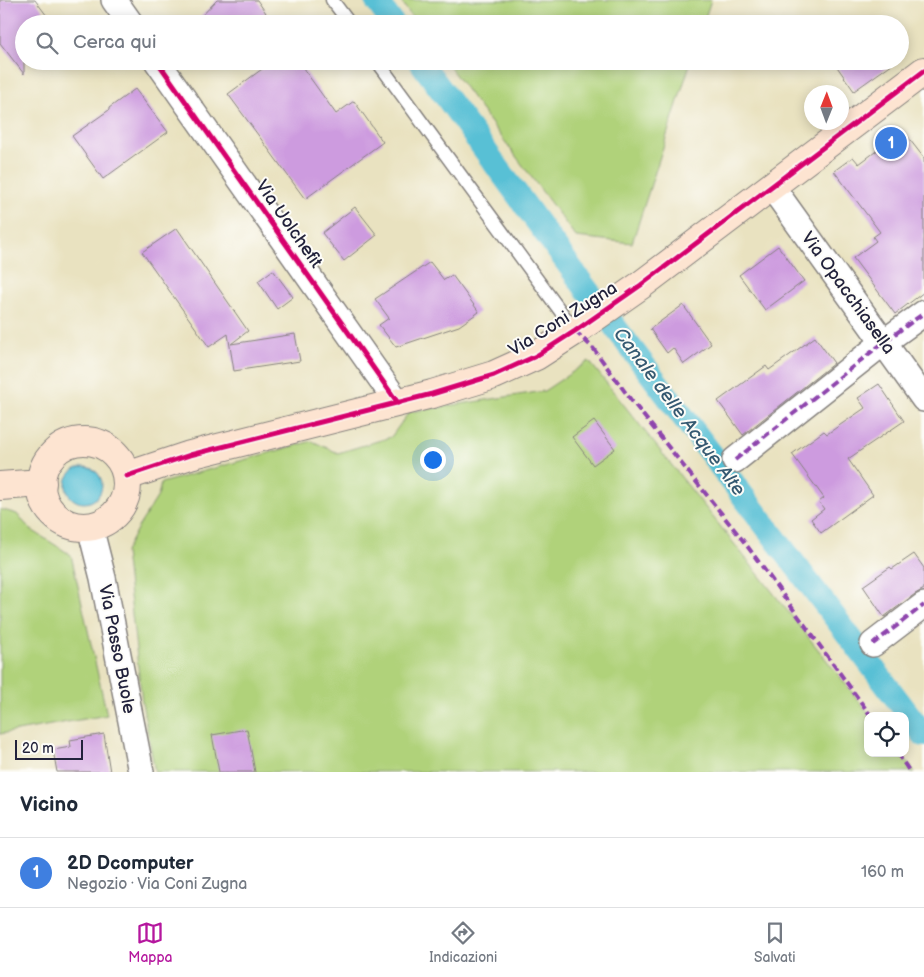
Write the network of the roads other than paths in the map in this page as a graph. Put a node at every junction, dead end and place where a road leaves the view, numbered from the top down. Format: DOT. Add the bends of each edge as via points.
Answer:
graph roads {
  1 [pos="114,0"];
  2 [pos="332,0"];
  3 [pos="125,15"];
  4 [pos="343,15"];
  5 [pos="164,70"];
  6 [pos="384,70"];
  7 [pos="924,71"];
  8 [pos="772,187"];
  9 [pos="924,313"];
  10 [pos="575,331"];
  11 [pos="884,342"];
  12 [pos="924,399"];
  13 [pos="398,403"];
  14 [pos="735,460"];
  15 [pos="127,476"];
  16 [pos="42,483"];
  17 [pos="0,486"];
  18 [pos="90,527"];
  19 [pos="924,605"];
  20 [pos="873,644"];
  21 [pos="141,772"];
  1 -- 3 [label="street"];
  2 -- 4 [label="lane"];
  5 -- 13 [label="street, Via Uolchefit"];
  6 -- 10 [label="lane"];
  7 -- 8 [label="street, Via Coni Zugna"];
  8 -- 10 [label="street, Via Coni Zugna"];
  8 -- 11 [label="street, Via Opacchiasella"];
  9 -- 11 [label="street"];
  10 -- 13 [label="street, Via Coni Zugna" via="536,356 494,375"];
  11 -- 12 [label="street, Via Opacchiasella"];
  11 -- 14 [label="street"];
  13 -- 15 [label="street, Via Coni Zugna" via="190,455"];
  15 -- 16 [label="street" via="113,452 101,445 74,443 61,448 51,458 44,470"];
  15 -- 18 [label="street" via="123,504 104,523"];
  16 -- 17 [label="street"];
  16 -- 18 [label="street" via="44,498 51,511 69,524"];
  18 -- 21 [label="street, Via Passo Buole"];
  19 -- 20 [label="street"];
}
